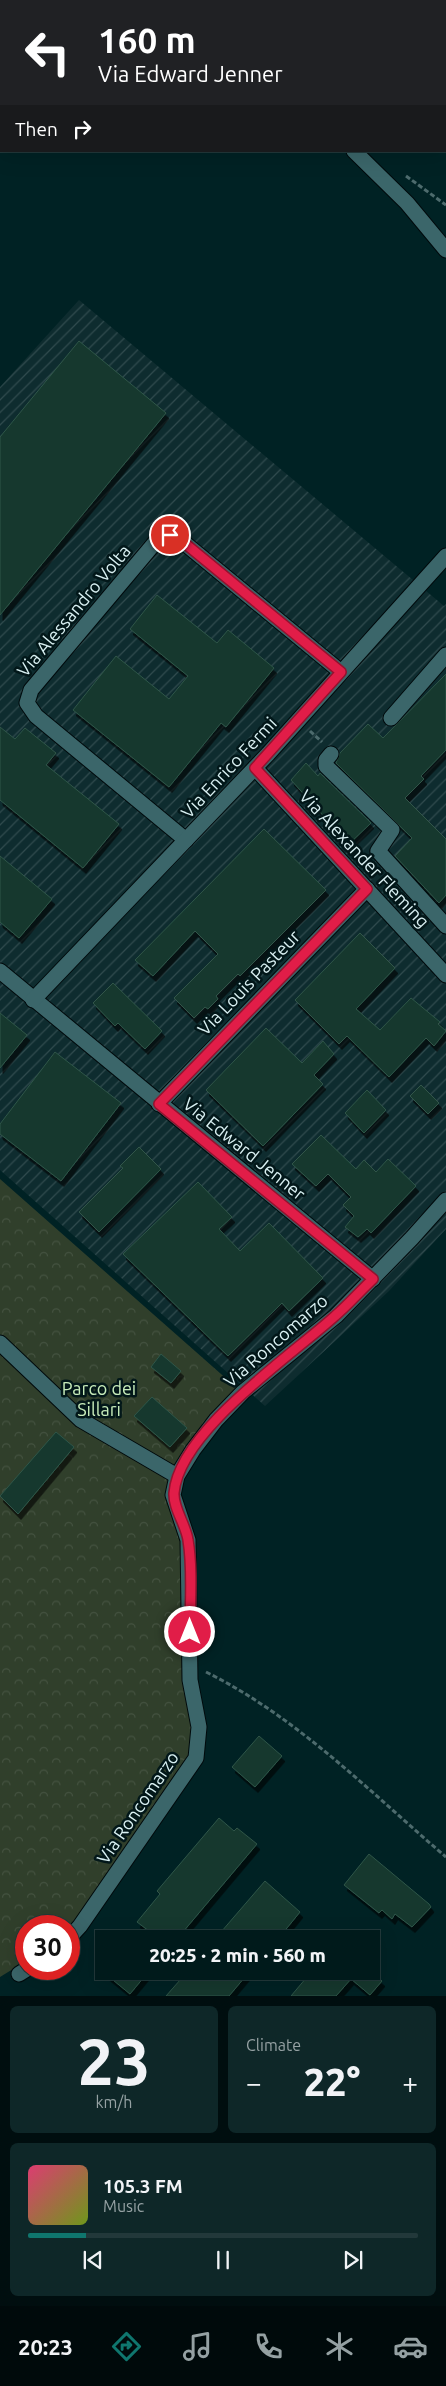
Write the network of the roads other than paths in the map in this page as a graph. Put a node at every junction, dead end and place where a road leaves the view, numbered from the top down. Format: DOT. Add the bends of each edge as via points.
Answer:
graph roads {
  1 [pos="355,152"];
  2 [pos="445,250"];
  3 [pos="446,556"];
  4 [pos="446,655"];
  5 [pos="341,672"];
  6 [pos="391,718"];
  7 [pos="331,754"];
  8 [pos="255,768"];
  9 [pos="186,840"];
  10 [pos="367,889"];
  11 [pos="446,926"];
  12 [pos="0,971"];
  13 [pos="446,975"];
  14 [pos="33,1000"];
  15 [pos="159,1104"];
  16 [pos="446,1200"];
  17 [pos="373,1279"];
  18 [pos="0,1343"];
  19 [pos="178,1476"];
  20 [pos="80,1926"];
  1 -- 2 [label="street" via="407,203"];
  3 -- 5 [label="street, Via Enrico Fermi"];
  4 -- 6 [label="street"];
  5 -- 8 [label="street, Via Enrico Fermi"];
  5 -- 9 [label="street, Via Alessandro Volta" via="182,541 170,535 158,539 31,690 27,703 36,716"];
  7 -- 11 [label="street" via="326,766 392,830 378,851"];
  8 -- 9 [label="street, Via Enrico Fermi"];
  8 -- 10 [label="street, Via Alexander Fleming"];
  9 -- 14 [label="street, Via Enrico Fermi"];
  10 -- 13 [label="street, Via Alexander Fleming"];
  10 -- 15 [label="street, Via Louis Pasteur"];
  12 -- 14 [label="street, Via Edward Jenner"];
  14 -- 15 [label="street, Via Edward Jenner"];
  15 -- 17 [label="street, Via Edward Jenner"];
  16 -- 17 [label="street, Via Roncomarzo"];
  17 -- 19 [label="street, Via Roncomarzo" via="336,1316 243,1392 216,1420"];
  18 -- 19 [label="street" via="81,1420"];
  19 -- 20 [label="street, Via Roncomarzo" via="174,1495 188,1540 190,1680 199,1727 196,1758"];
}
